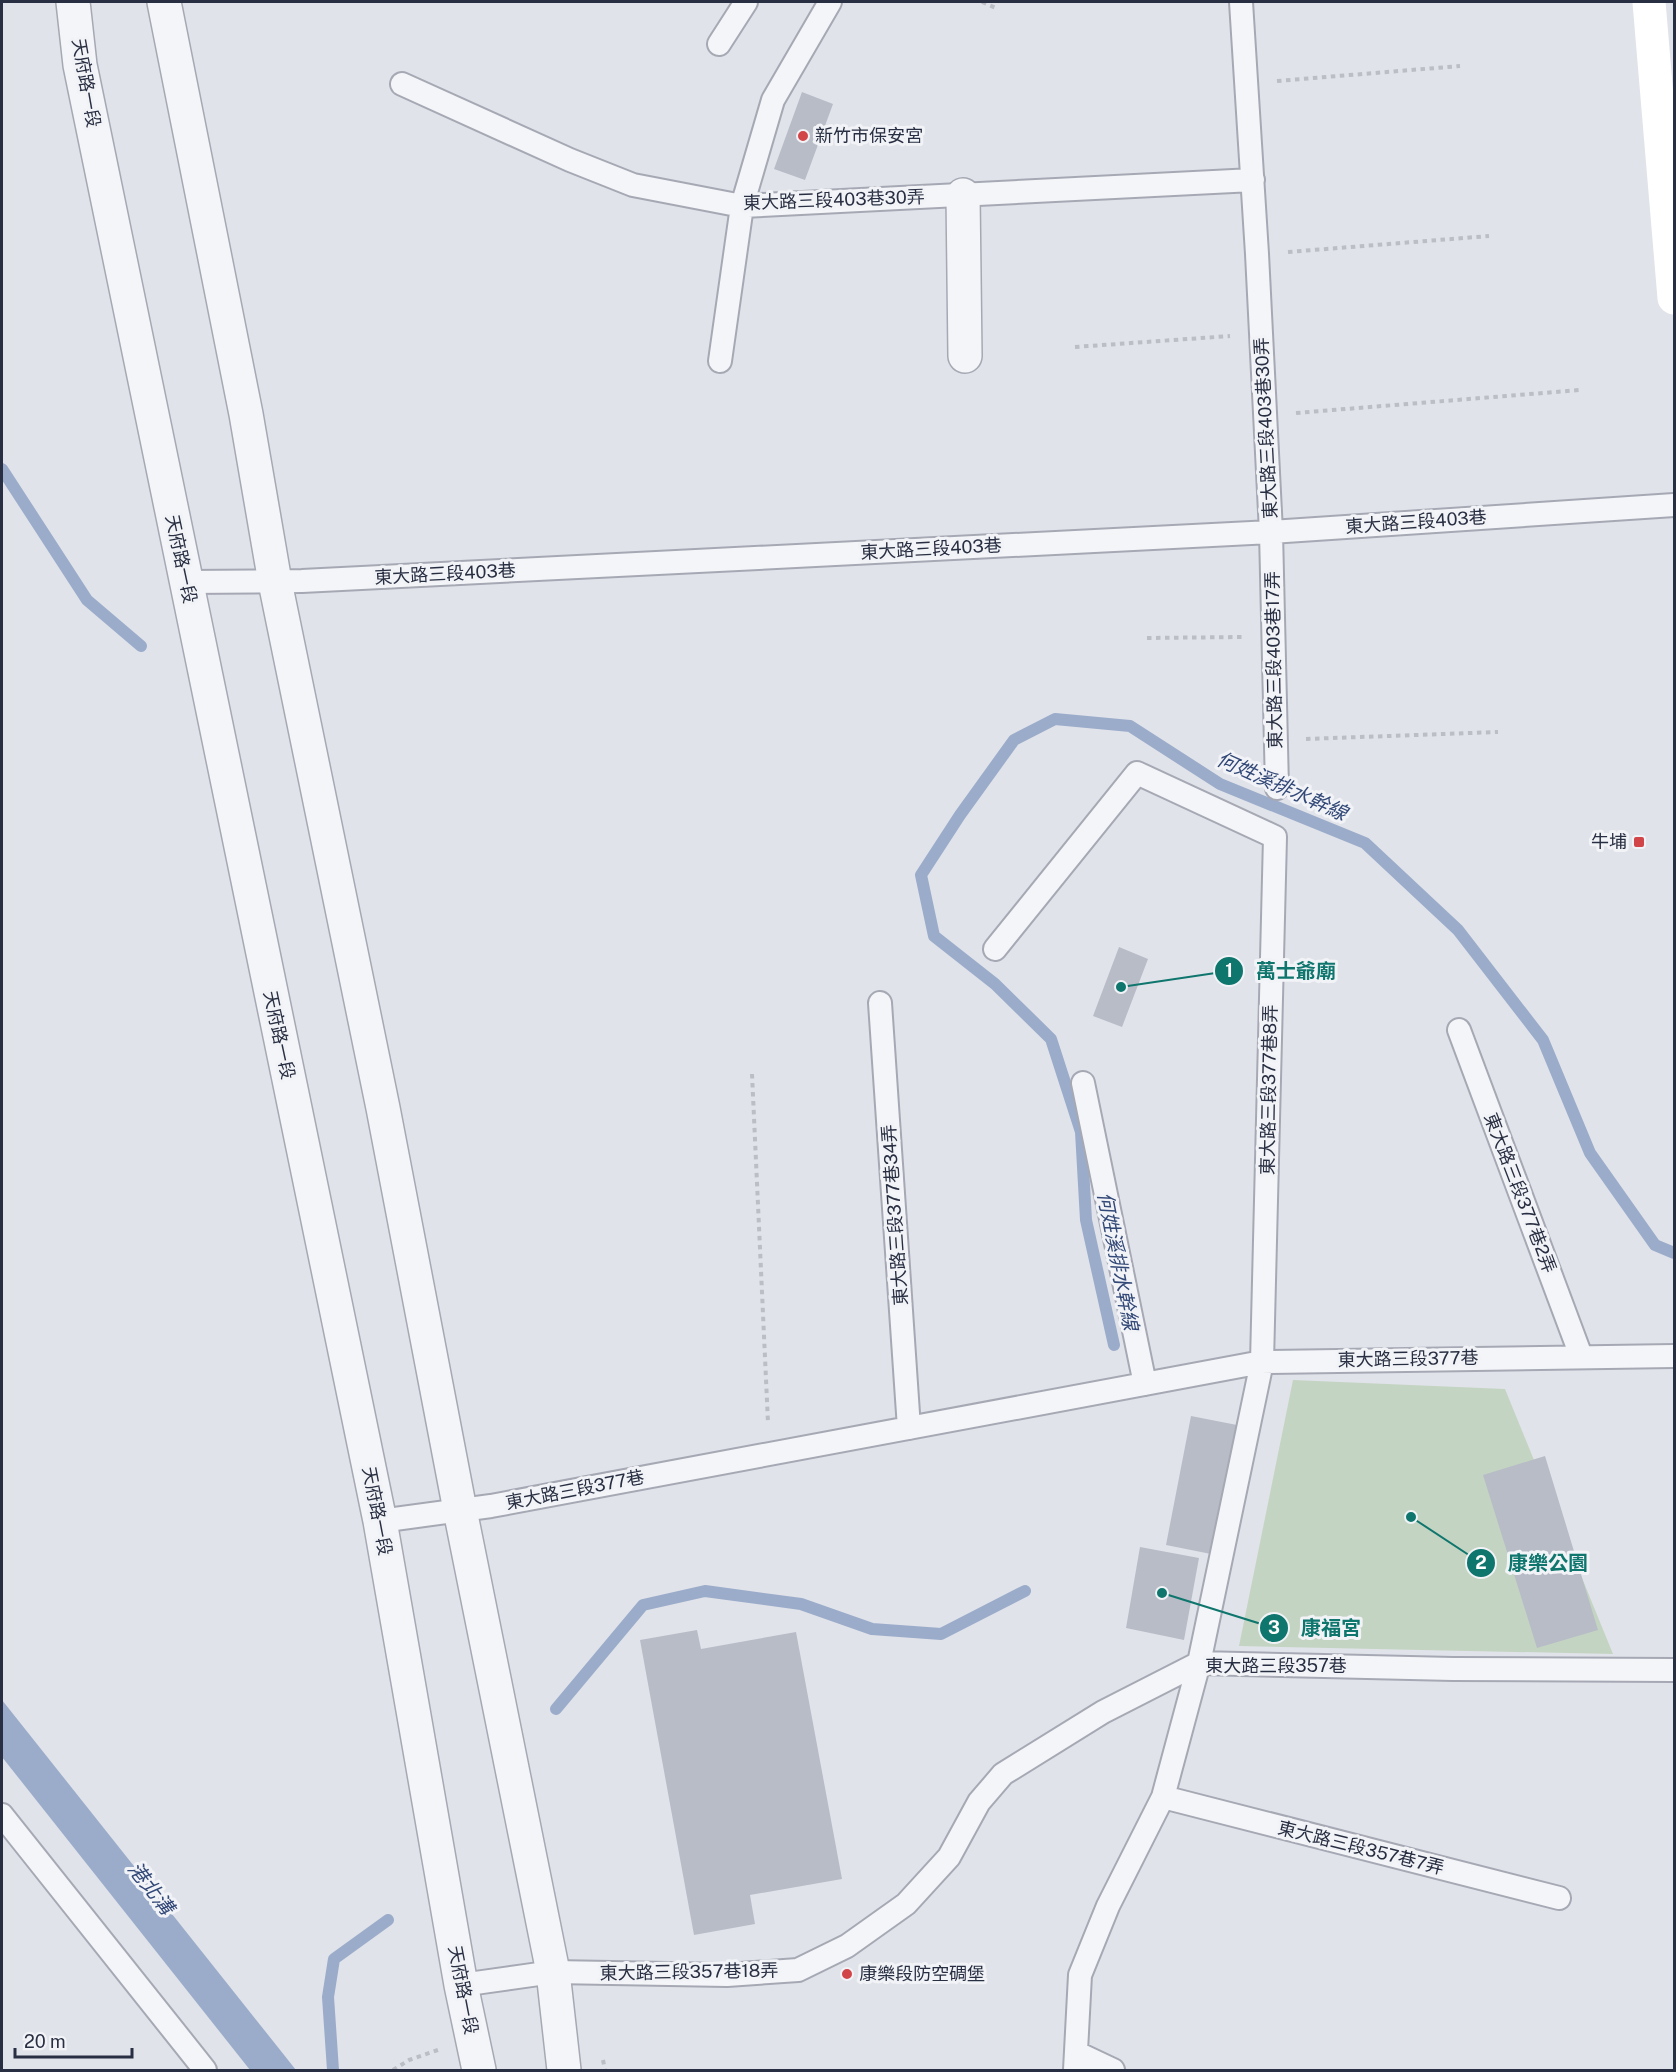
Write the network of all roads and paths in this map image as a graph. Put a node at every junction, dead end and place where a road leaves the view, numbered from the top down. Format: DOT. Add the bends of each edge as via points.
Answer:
graph roads {
  1 [pos="73,2"];
  2 [pos="164,2"];
  3 [pos="746,2"];
  4 [pos="830,2"];
  5 [pos="982,2"];
  6 [pos="1241,2"];
  7 [pos="1649,2"];
  8 [pos="996,8"];
  9 [pos="719,44"];
  10 [pos="1460,66"];
  11 [pos="1247,83"];
  12 [pos="402,84"];
  13 [pos="1253,180"];
  14 [pos="963,195"];
  15 [pos="742,206"];
  16 [pos="1489,236"];
  17 [pos="1257,254"];
  18 [pos="1674,298"];
  19 [pos="1261,334"];
  20 [pos="1075,347"];
  21 [pos="965,356"];
  22 [pos="720,361"];
  23 [pos="1580,390"];
  24 [pos="1265,416"];
  25 [pos="1674,504"];
  26 [pos="1271,532"];
  27 [pos="186,582"];
  28 [pos="275,582"];
  29 [pos="1273,637"];
  30 [pos="1147,638"];
  31 [pos="1498,732"];
  32 [pos="1275,740"];
  33 [pos="1276,788"];
  34 [pos="995,949"];
  35 [pos="880,1003"];
  36 [pos="1459,1030"];
  37 [pos="752,1074"];
  38 [pos="1083,1083"];
  39 [pos="1581,1356"];
  40 [pos="1674,1356"];
  41 [pos="1262,1362"];
  42 [pos="1144,1384"];
  43 [pos="909,1428"];
  44 [pos="769,1453"];
  45 [pos="460,1510"];
  46 [pos="380,1521"];
  47 [pos="1199,1663"];
  48 [pos="1674,1670"];
  49 [pos="1163,1797"];
  50 [pos="2,1815"];
  51 [pos="1559,1898"];
  52 [pos="553,1972"];
  53 [pos="461,1985"];
  54 [pos="476,2057"];
  55 [pos="1076,2062"];
  56 [pos="205,2070"];
  57 [pos="393,2070"];
  58 [pos="564,2070"];
  59 [pos="1113,2070"];
  1 -- 27 [label="street, 天府路一段" via="80,64"];
  2 -- 28 [label="street" via="246,414"];
  3 -- 9 [label="lane"];
  4 -- 15 [label="lane" via="773,100"];
  5 -- 8 [label="path"];
  6 -- 11 [label="lane, 東大路三段403巷30弄"];
  7 -- 18 [label="main road"];
  10 -- 11 [label="path"];
  11 -- 13 [label="lane, 東大路三段403巷30弄"];
  12 -- 15 [label="lane, 東大路三段403巷30弄" via="633,185"];
  13 -- 14 [label="lane, 東大路三段403巷30弄"];
  13 -- 17 [label="lane, 東大路三段403巷30弄"];
  14 -- 15 [label="lane, 東大路三段403巷30弄"];
  14 -- 21 [label="street"];
  15 -- 22 [label="lane"];
  16 -- 17 [label="path"];
  17 -- 19 [label="lane, 東大路三段403巷30弄"];
  19 -- 20 [label="path"];
  19 -- 24 [label="lane, 東大路三段403巷30弄"];
  23 -- 24 [label="path"];
  24 -- 26 [label="lane, 東大路三段403巷30弄"];
  25 -- 26 [label="lane, 東大路三段403巷"];
  26 -- 28 [label="lane, 東大路三段403巷"];
  26 -- 29 [label="lane, 東大路三段403巷17弄"];
  27 -- 28 [label="lane, 東大路三段403巷"];
  27 -- 46 [label="street, 天府路一段"];
  28 -- 45 [label="street" via="383,1108"];
  29 -- 30 [label="path"];
  29 -- 32 [label="lane, 東大路三段403巷17弄"];
  31 -- 32 [label="path"];
  32 -- 33 [label="lane, 東大路三段403巷17弄"];
  34 -- 41 [label="lane, 東大路三段377巷8弄" via="1137,773 1275,837"];
  35 -- 43 [label="lane, 東大路三段377巷34弄"];
  36 -- 39 [label="lane, 東大路三段377巷2弄"];
  37 -- 44 [label="path"];
  38 -- 42 [label="lane"];
  39 -- 40 [label="lane, 東大路三段377巷"];
  39 -- 41 [label="lane, 東大路三段377巷"];
  41 -- 42 [label="lane, 東大路三段377巷"];
  41 -- 47 [label="lane"];
  42 -- 43 [label="lane, 東大路三段377巷"];
  43 -- 44 [label="lane, 東大路三段377巷"];
  44 -- 45 [label="lane, 東大路三段377巷"];
  45 -- 46 [label="lane, 東大路三段377巷"];
  45 -- 52 [label="street"];
  46 -- 53 [label="street, 天府路一段"];
  47 -- 48 [label="lane, 東大路三段357巷"];
  47 -- 49 [label="lane, 東大路三段357巷"];
  47 -- 52 [label="lane, 東大路三段357巷18弄" via="1103,1712 1003,1774 979,1802 949,1857 906,1904 847,1946 798,1970 728,1975"];
  49 -- 51 [label="lane, 東大路三段357巷7弄"];
  49 -- 55 [label="lane, 東大路三段357巷" via="1108,1906 1080,1975"];
  50 -- 56 [label="lane"];
  52 -- 53 [label="lane, 東大路三段357巷18弄"];
  52 -- 58 [label="street"];
  53 -- 54 [label="street, 天府路一段"];
  54 -- 57 [label="path" via="449,2047 408,2060"];
  55 -- 59 [label="lane"];
}
